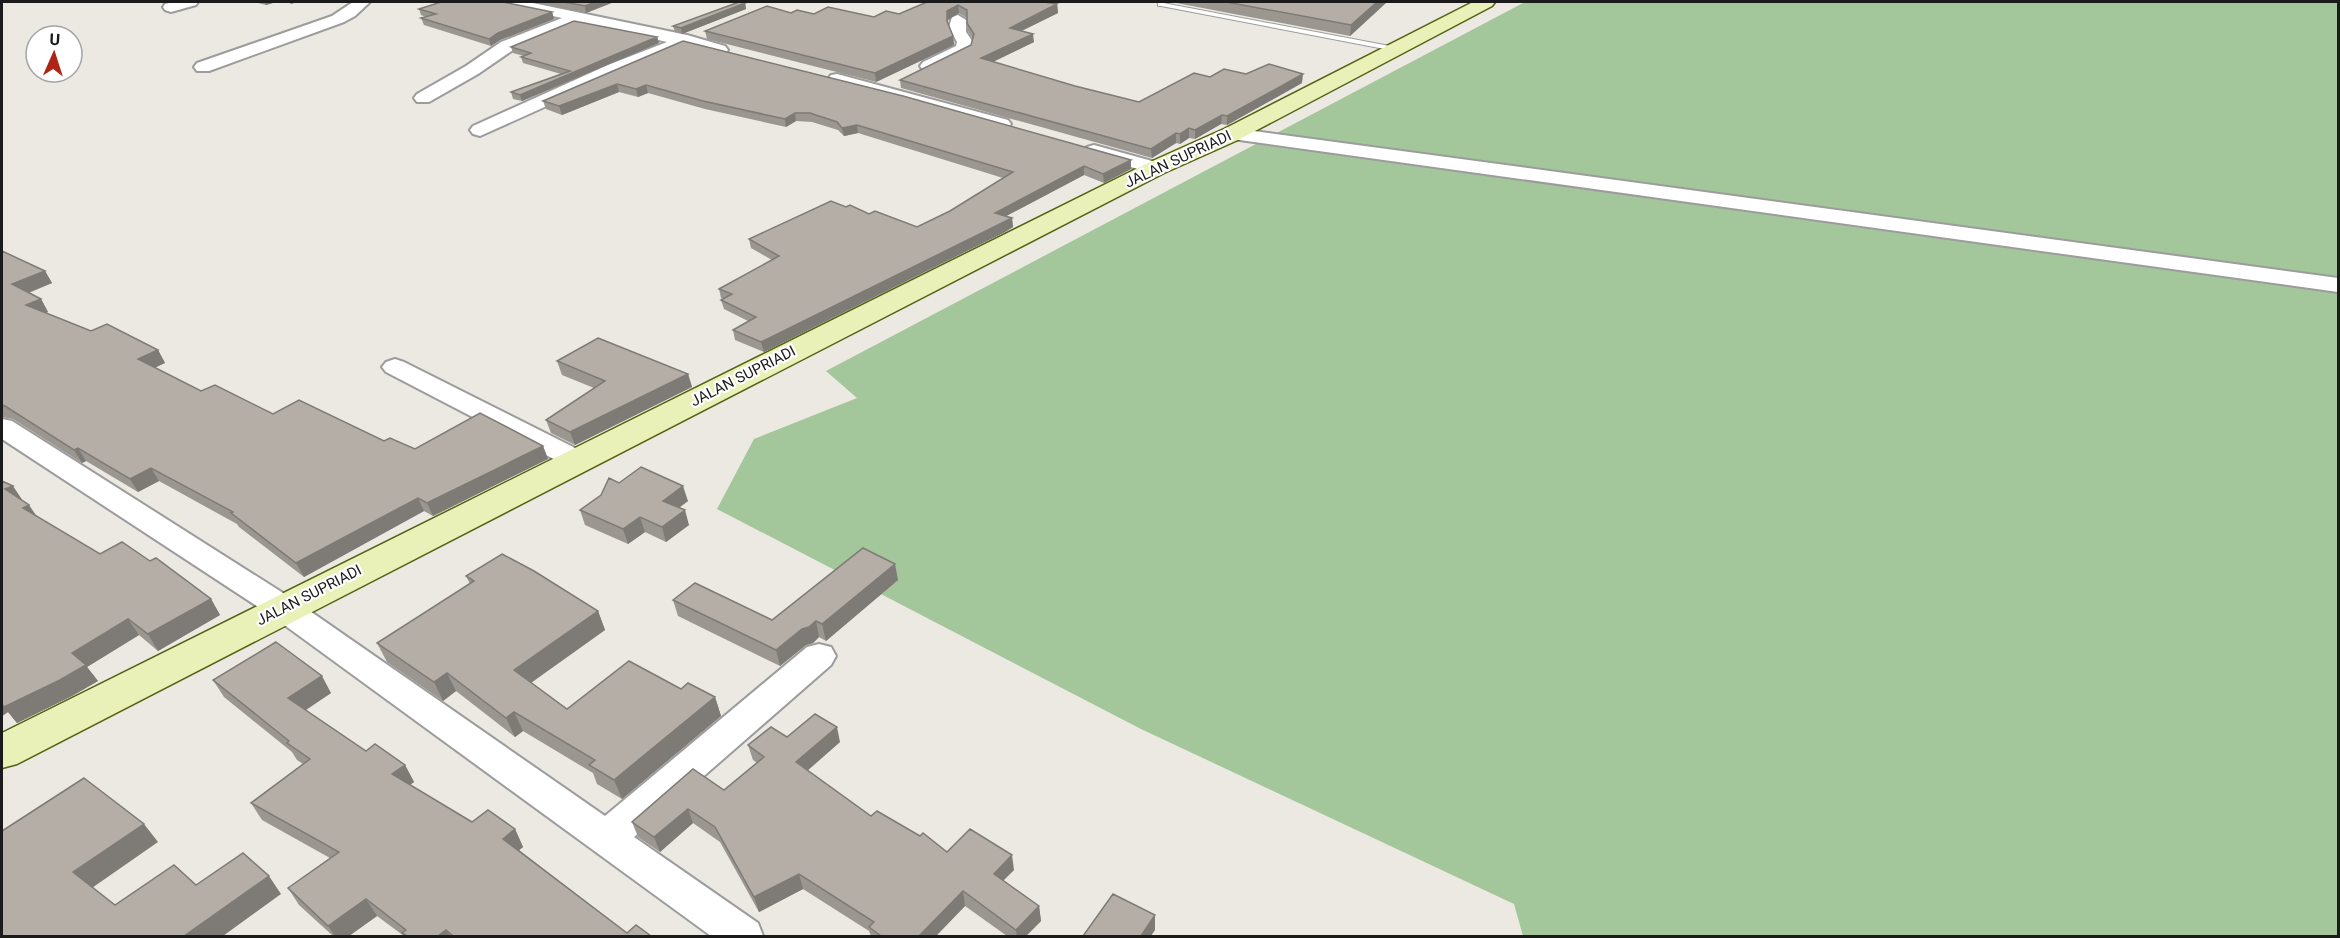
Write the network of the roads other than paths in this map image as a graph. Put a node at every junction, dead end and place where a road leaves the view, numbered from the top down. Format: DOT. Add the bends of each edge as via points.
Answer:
graph roads {
  1 [pos="190,2"];
  2 [pos="362,2"];
  3 [pos="507,2"];
  4 [pos="1486,2"];
  5 [pos="1161,4"];
  6 [pos="171,7"];
  7 [pos="579,16"];
  8 [pos="958,20"];
  9 [pos="716,28"];
  10 [pos="684,42"];
  11 [pos="1395,49"];
  12 [pos="741,56"];
  13 [pos="203,67"];
  14 [pos="821,75"];
  15 [pos="878,90"];
  16 [pos="423,98"];
  17 [pos="480,130"];
  18 [pos="1022,130"];
  19 [pos="1232,134"];
  20 [pos="1078,146"];
  21 [pos="1156,168"];
  22 [pos="2338,285"];
  23 [pos="395,367"];
  24 [pos="2,427"];
  25 [pos="577,460"];
  26 [pos="283,608"];
  27 [pos="819,656"];
  28 [pos="2,752"];
  29 [pos="606,838"];
  30 [pos="742,936"];
  1 -- 6 [label="street"];
  2 -- 13 [label="street" via="338,19"];
  3 -- 7 [label="street"];
  4 -- 11 [label="main road, JALAN SUPRIADI"];
  5 -- 11 [label="lane"];
  7 -- 10 [label="street"];
  7 -- 16 [label="street" via="507,46"];
  8 -- 15 [label="street" via="956,28 965,42 964,49"];
  9 -- 10 [label="street"];
  10 -- 12 [label="street"];
  10 -- 17 [label="street"];
  11 -- 19 [label="main road, JALAN SUPRIADI"];
  14 -- 15 [label="street"];
  15 -- 18 [label="street"];
  19 -- 21 [label="main road, JALAN SUPRIADI"];
  19 -- 22 [label="street"];
  20 -- 21 [label="street"];
  21 -- 25 [label="main road, JALAN SUPRIADI"];
  23 -- 25 [label="street"];
  24 -- 26 [label="street"];
  25 -- 26 [label="main road, JALAN SUPRIADI"];
  26 -- 28 [label="main road, JALAN SUPRIADI"];
  26 -- 29 [label="street"];
  27 -- 29 [label="street"];
  29 -- 30 [label="street"];
}
